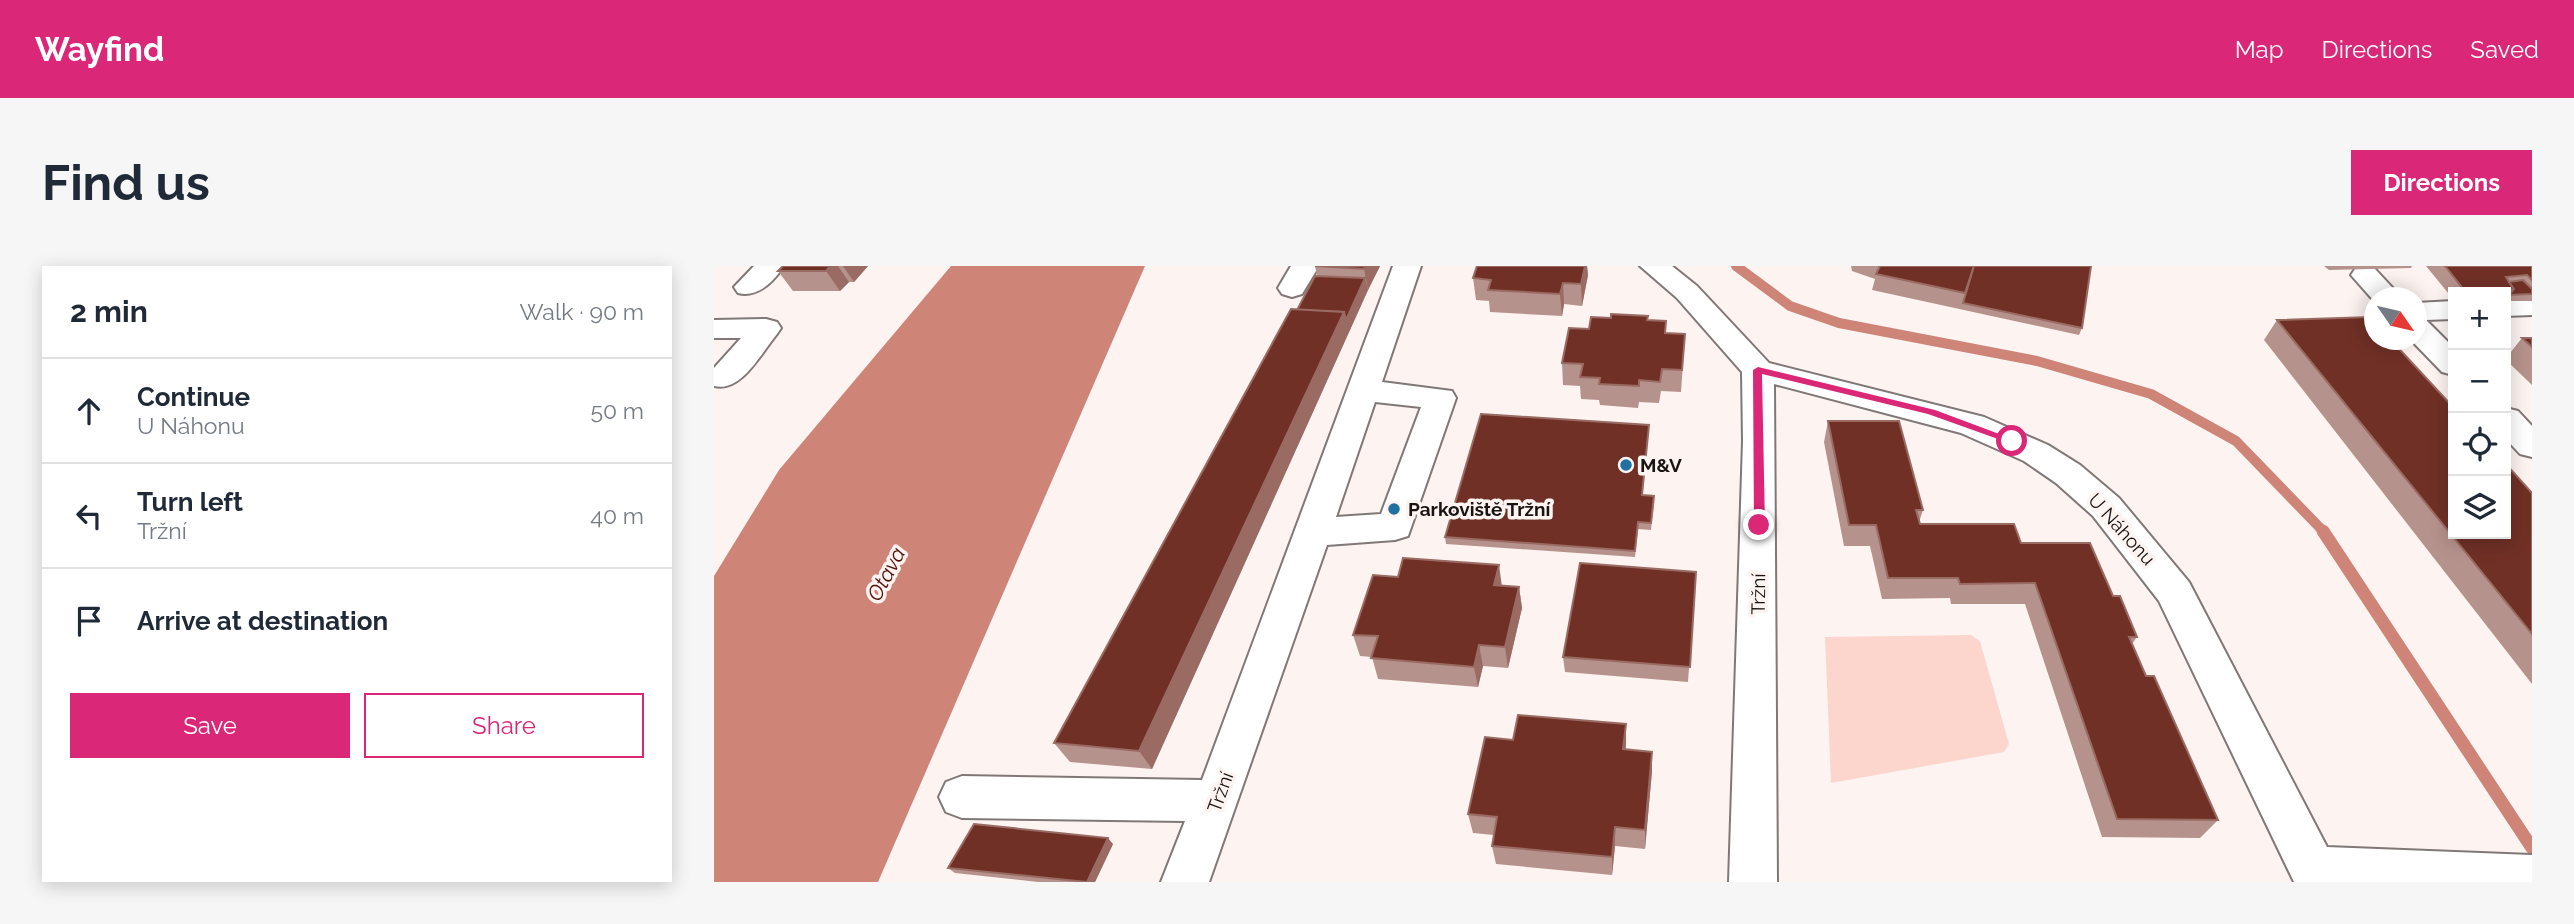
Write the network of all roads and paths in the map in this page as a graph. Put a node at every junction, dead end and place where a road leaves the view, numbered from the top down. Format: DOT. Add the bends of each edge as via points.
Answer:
graph roads {
  1 [pos="769,266"];
  2 [pos="1407,266"];
  3 [pos="1654,266"];
  4 [pos="2365,275"];
  5 [pos="748,287"];
  6 [pos="2377,287"];
  7 [pos="2532,306"];
  8 [pos="2511,307"];
  9 [pos="2448,310"];
  10 [pos="2427,311"];
  11 [pos="714,329"];
  12 [pos="2427,338"];
  13 [pos="2448,360"];
  14 [pos="1758,370"];
  15 [pos="723,378"];
  16 [pos="1363,391"];
  17 [pos="2511,424"];
  18 [pos="2532,446"];
  19 [pos="1313,532"];
  20 [pos="962,797"];
  21 [pos="1217,801"];
  22 [pos="2316,876"];
  23 [pos="2532,878"];
  24 [pos="1185,882"];
  25 [pos="1753,882"];
  1 -- 5 [label="street"];
  2 -- 16 [label="street, Tržní"];
  3 -- 14 [label="street" via="1687,292"];
  4 -- 6 [label="street"];
  7 -- 8 [label="street"];
  9 -- 10 [label="street"];
  11 -- 15 [label="street" via="766,328"];
  12 -- 13 [label="street"];
  14 -- 22 [label="street, U Náhonu" via="1972,425 2036,453 2106,507 2175,593"];
  14 -- 25 [label="street, Tržní"];
  16 -- 19 [label="street, Tržní"];
  16 -- 19 [label="street" via="1440,398 1395,527"];
  17 -- 18 [label="street"];
  19 -- 21 [label="street, Tržní"];
  20 -- 21 [label="street"];
  21 -- 24 [label="street, Tržní"];
  22 -- 23 [label="street"];
}
